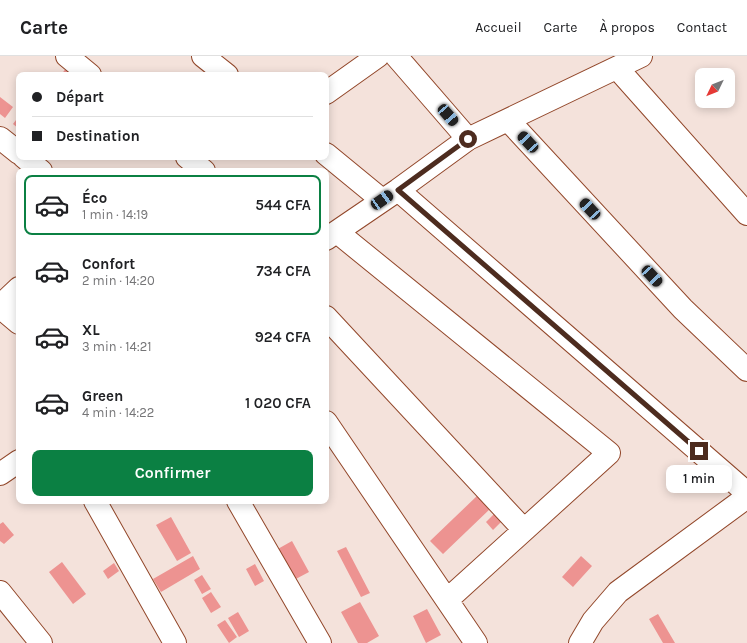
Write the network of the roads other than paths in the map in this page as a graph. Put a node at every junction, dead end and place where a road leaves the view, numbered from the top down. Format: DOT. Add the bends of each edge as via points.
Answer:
graph roads {
  1 [pos="67,56"];
  2 [pos="203,56"];
  3 [pos="378,56"];
  4 [pos="396,56"];
  5 [pos="641,56"];
  6 [pos="617,68"];
  7 [pos="86,72"];
  8 [pos="223,72"];
  9 [pos="329,91"];
  10 [pos="508,120"];
  11 [pos="0,138"];
  12 [pos="468,139"];
  13 [pos="16,151"];
  14 [pos="329,156"];
  15 [pos="28,160"];
  16 [pos="191,160"];
  17 [pos="37,168"];
  18 [pos="200,168"];
  19 [pos="390,195"];
  20 [pos="747,214"];
  21 [pos="331,235"];
  22 [pos="16,291"];
  23 [pos="0,306"];
  24 [pos="16,320"];
  25 [pos="329,320"];
  26 [pos="747,370"];
  27 [pos="329,426"];
  28 [pos="16,463"];
  29 [pos="0,474"];
  30 [pos="747,493"];
  31 [pos="747,497"];
  32 [pos="97,504"];
  33 [pos="240,504"];
  34 [pos="524,530"];
  35 [pos="0,592"];
  36 [pos="447,600"];
  37 [pos="41,643"];
  38 [pos="175,643"];
  39 [pos="320,643"];
  40 [pos="476,643"];
  41 [pos="580,643"];
  1 -- 7 [label="street"];
  2 -- 8 [label="street"];
  3 -- 9 [label="street"];
  4 -- 12 [label="street"];
  5 -- 6 [label="street"];
  6 -- 10 [label="street"];
  6 -- 20 [label="street"];
  10 -- 12 [label="street"];
  10 -- 26 [label="street" via="683,309"];
  11 -- 13 [label="street"];
  12 -- 19 [label="street"];
  14 -- 19 [label="street"];
  15 -- 17 [label="street"];
  16 -- 18 [label="street"];
  19 -- 21 [label="street"];
  19 -- 30 [label="street"];
  21 -- 34 [label="street" via="609,453"];
  22 -- 23 [label="street"];
  23 -- 24 [label="street"];
  25 -- 34 [label="street"];
  27 -- 36 [label="street"];
  28 -- 29 [label="street"];
  31 -- 41 [label="street" via="618,592 593,621"];
  32 -- 38 [label="street"];
  33 -- 39 [label="street"];
  34 -- 36 [label="street"];
  35 -- 37 [label="street"];
  36 -- 40 [label="street"];
}
